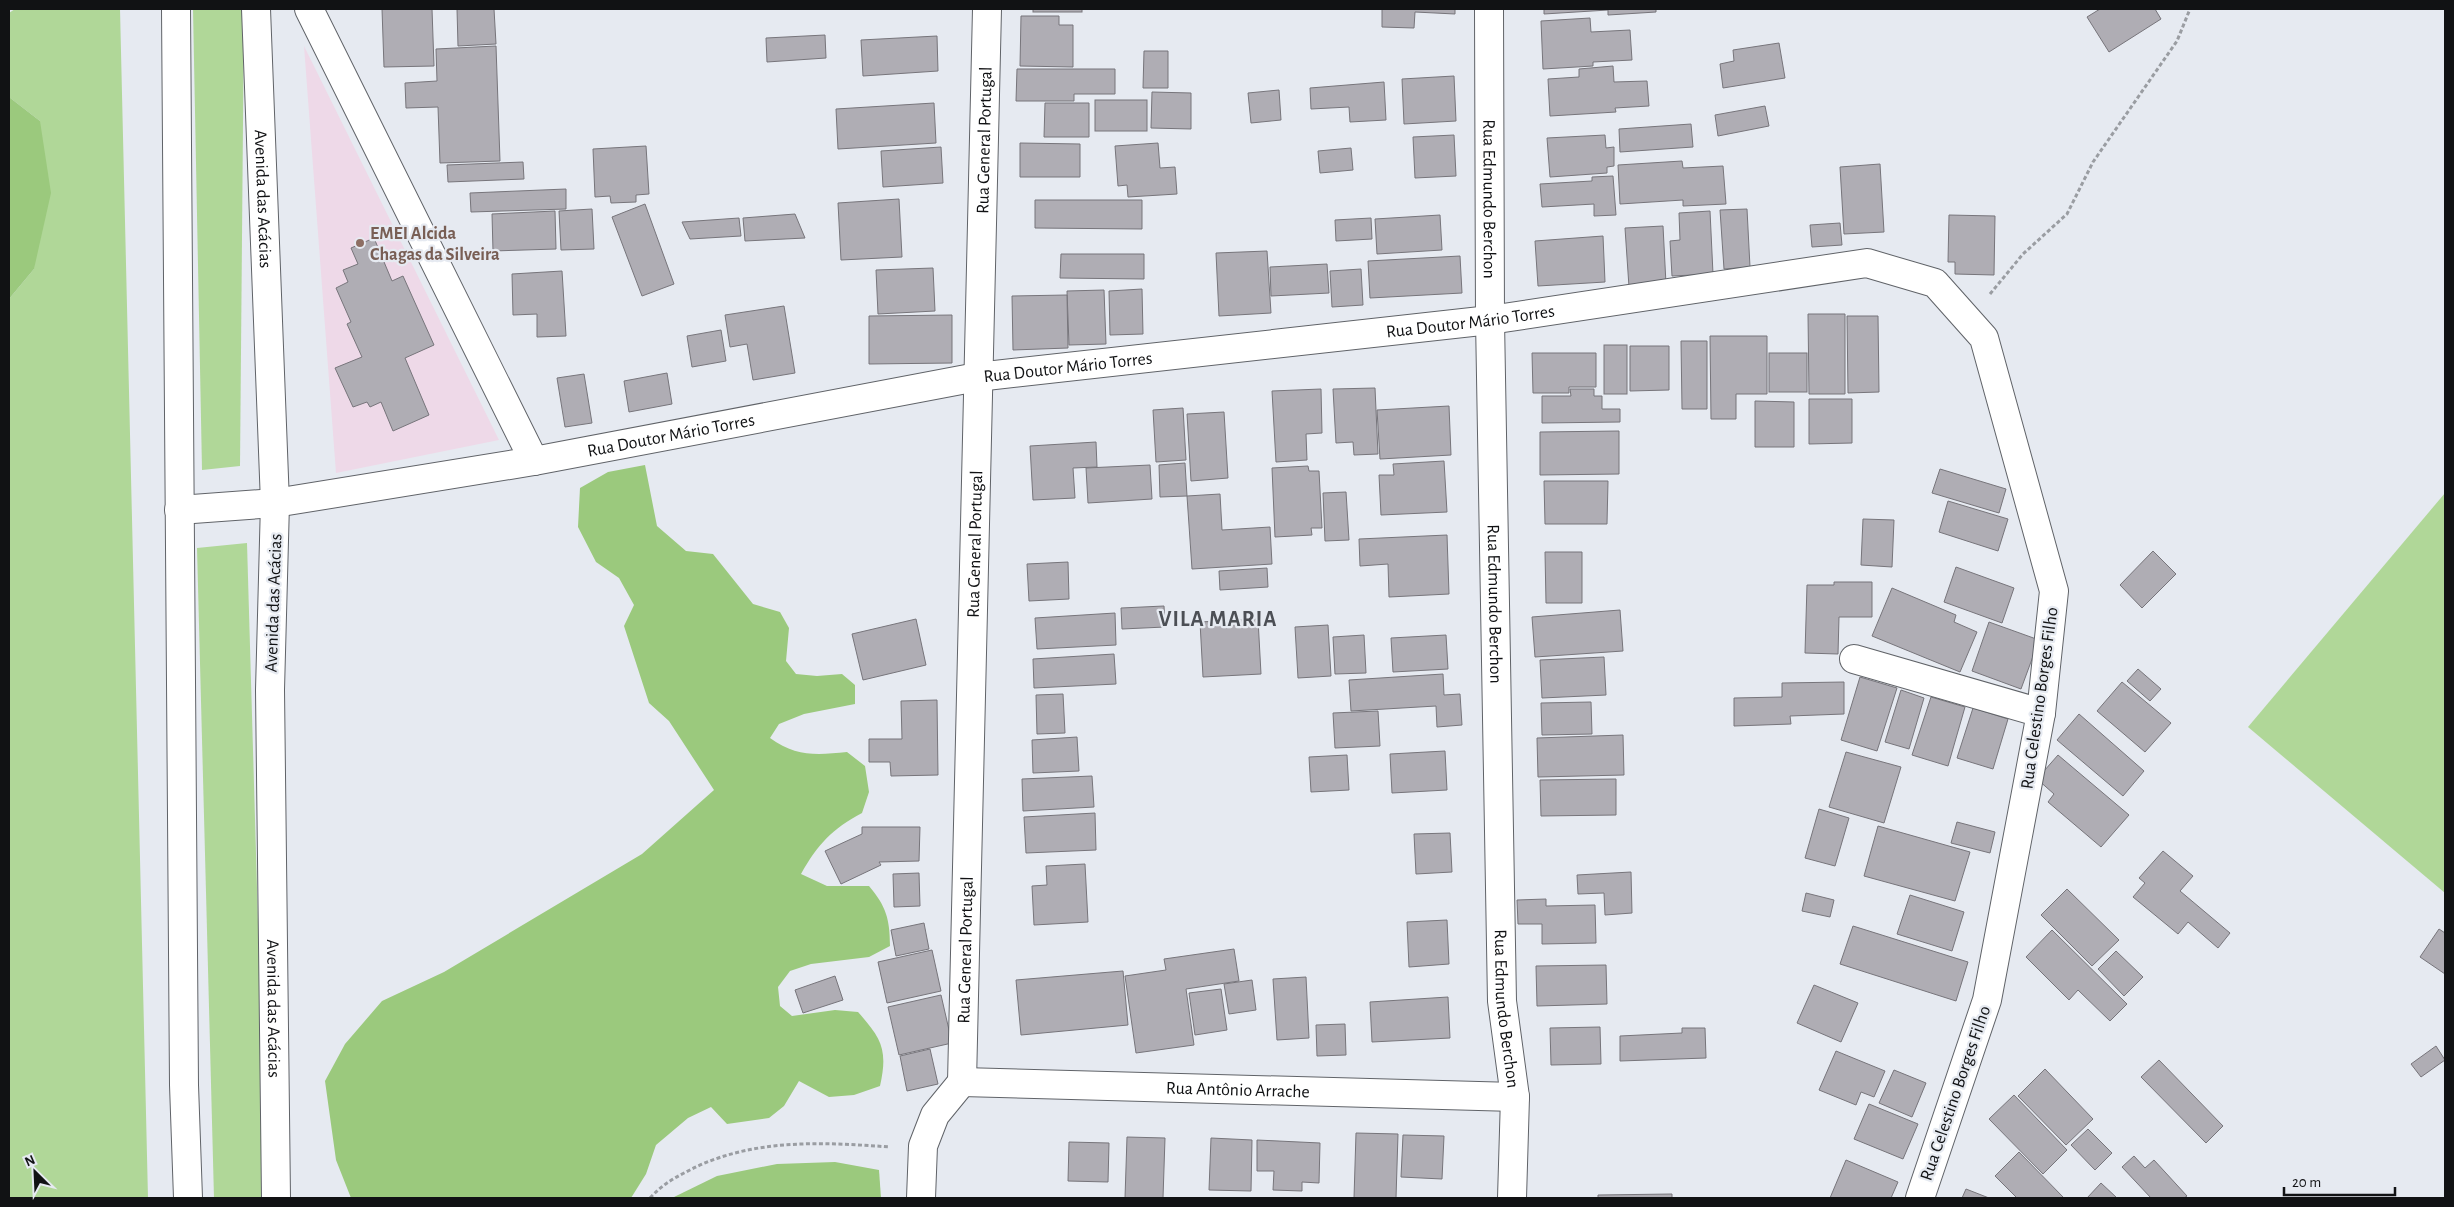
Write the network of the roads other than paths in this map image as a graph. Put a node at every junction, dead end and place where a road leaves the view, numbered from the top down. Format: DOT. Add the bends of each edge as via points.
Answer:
graph roads {
  1 [pos="176,9"];
  2 [pos="256,9"];
  3 [pos="309,9"];
  4 [pos="987,9"];
  5 [pos="1489,9"];
  6 [pos="1867,263"];
  7 [pos="1490,320"];
  8 [pos="977,376"];
  9 [pos="534,461"];
  10 [pos="276,504"];
  11 [pos="179,510"];
  12 [pos="1854,659"];
  13 [pos="2041,713"];
  14 [pos="962,1082"];
  15 [pos="1515,1098"];
  16 [pos="188,1198"];
  17 [pos="276,1198"];
  18 [pos="921,1198"];
  19 [pos="1512,1198"];
  20 [pos="1920,1198"];
  1 -- 11 [label="street"];
  2 -- 10 [label="street, Avenida das Acácias"];
  3 -- 9 [label="street"];
  4 -- 8 [label="street, Rua General Portugal"];
  5 -- 7 [label="street, Rua Edmundo Berchon"];
  6 -- 7 [label="street, Rua Doutor Mário Torres"];
  6 -- 13 [label="street, Rua Celestino Borges Filho" via="1935,283 1984,338 2054,591"];
  7 -- 8 [label="street, Rua Doutor Mário Torres"];
  7 -- 15 [label="street, Rua Edmundo Berchon" via="1502,1001"];
  8 -- 9 [label="street, Rua Doutor Mário Torres"];
  8 -- 14 [label="street, Rua General Portugal"];
  9 -- 10 [label="street, Rua Doutor Mário Torres"];
  10 -- 11 [label="street, Rua Doutor Mário Torres"];
  10 -- 17 [label="street, Avenida das Acácias" via="270,690"];
  11 -- 16 [label="street" via="184,1085"];
  12 -- 13 [label="street"];
  13 -- 20 [label="street, Rua Celestino Borges Filho" via="1987,1000"];
  14 -- 15 [label="street, Rua Antônio Arrache"];
  14 -- 18 [label="street" via="936,1115 923,1146"];
  15 -- 19 [label="street, Rua Edmundo Berchon"];
}
